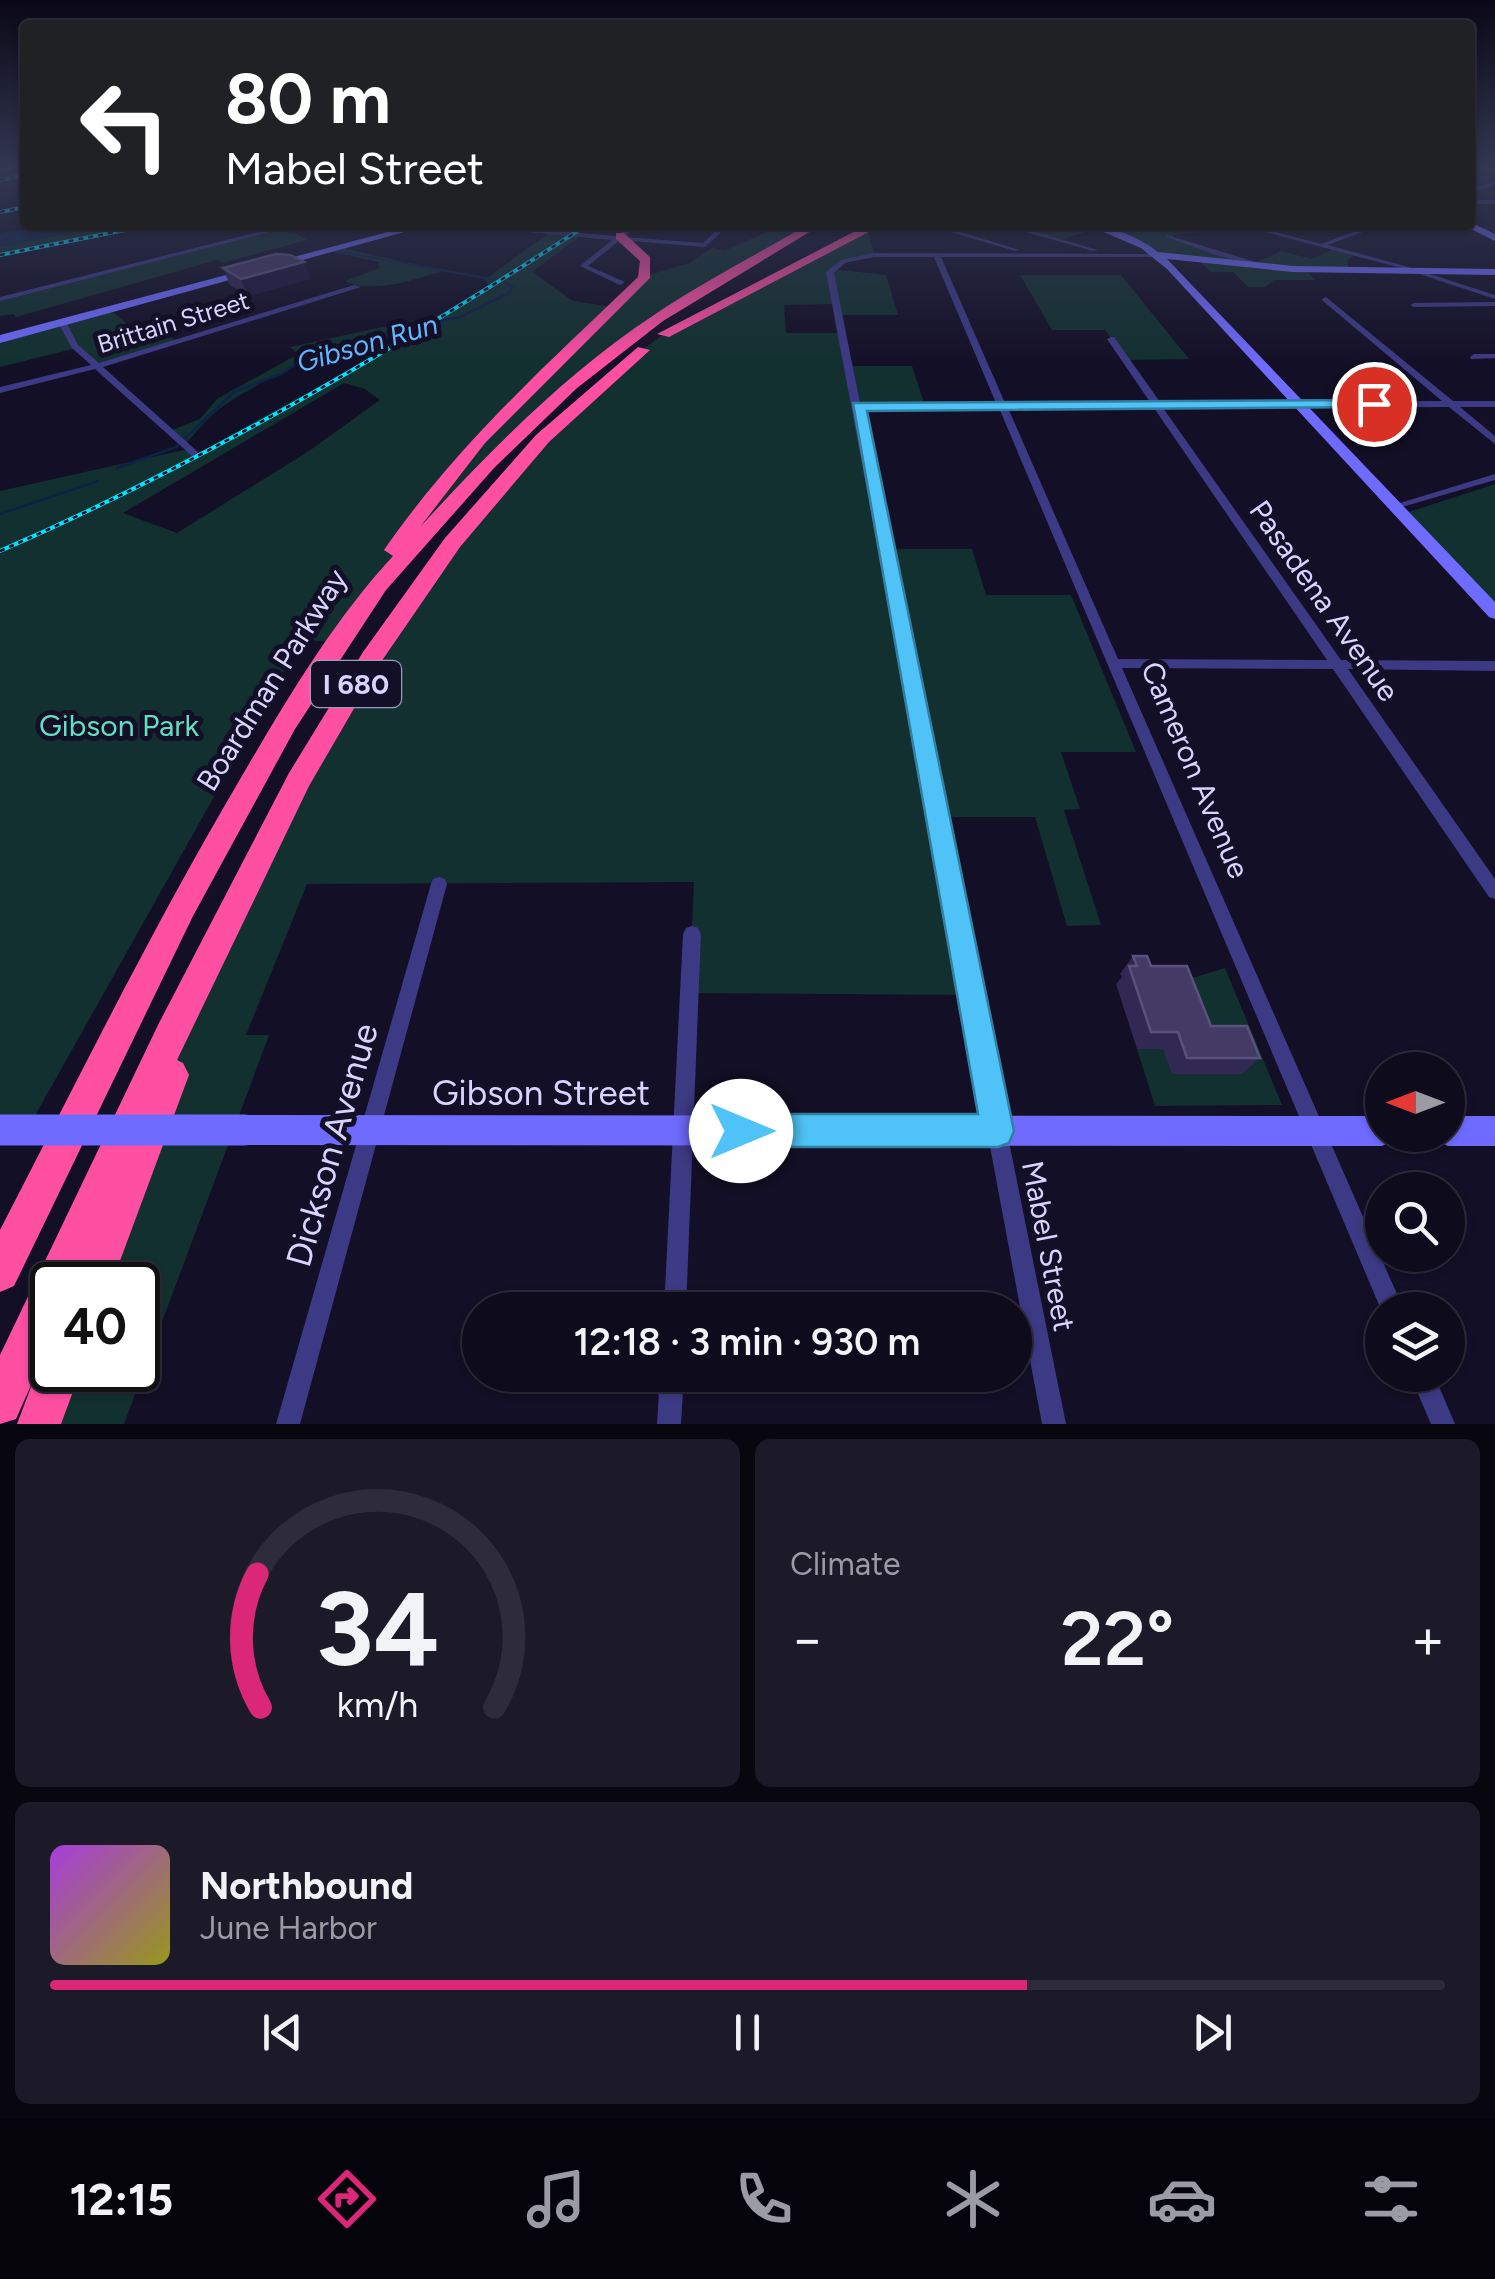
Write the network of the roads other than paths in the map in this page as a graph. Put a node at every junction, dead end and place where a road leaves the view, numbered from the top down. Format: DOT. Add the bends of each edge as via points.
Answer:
graph roads {
  1 [pos="260,233"];
  2 [pos="394,233"];
  3 [pos="625,233"];
  4 [pos="630,233"];
  5 [pos="641,233"];
  6 [pos="717,233"];
  7 [pos="801,233"];
  8 [pos="821,233"];
  9 [pos="860,233"];
  10 [pos="959,233"];
  11 [pos="1034,233"];
  12 [pos="1111,233"];
  13 [pos="1276,233"];
  14 [pos="1354,233"];
  15 [pos="1169,236"];
  16 [pos="1322,245"];
  17 [pos="1151,251"];
  18 [pos="937,255"];
  19 [pos="1032,255"];
  20 [pos="1110,255"];
  21 [pos="1272,267"];
  22 [pos="1421,272"];
  23 [pos="1495,272"];
  24 [pos="620,283"];
  25 [pos="357,287"];
  26 [pos="0,299"];
  27 [pos="1326,299"];
  28 [pos="1495,300"];
  29 [pos="1414,305"];
  30 [pos="63,324"];
  31 [pos="664,334"];
  32 [pos="0,338"];
  33 [pos="1111,339"];
  34 [pos="1474,356"];
  35 [pos="1495,356"];
  36 [pos="97,366"];
  37 [pos="0,390"];
  38 [pos="1451,404"];
  39 [pos="1495,404"];
  40 [pos="1002,405"];
  41 [pos="1157,405"];
  42 [pos="1300,405"];
  43 [pos="858,406"];
  44 [pos="1495,441"];
  45 [pos="195,454"];
  46 [pos="1495,477"];
  47 [pos="1396,506"];
  48 [pos="1495,613"];
  49 [pos="331,653"];
  50 [pos="1114,663"];
  51 [pos="1338,664"];
  52 [pos="1495,666"];
  53 [pos="439,884"];
  54 [pos="1495,892"];
  55 [pos="238,897"];
  56 [pos="692,934"];
  57 [pos="94,1084"];
  58 [pos="0,1130"];
  59 [pos="369,1130"];
  60 [pos="683,1131"];
  61 [pos="998,1131"];
  62 [pos="1316,1131"];
  63 [pos="1365,1131"];
  64 [pos="1465,1131"];
  65 [pos="1495,1131"];
  66 [pos="0,1237"];
  67 [pos="66,1262"];
  68 [pos="101,1262"];
  69 [pos="0,1272"];
  70 [pos="676,1292"];
  71 [pos="1386,1292"];
  72 [pos="30,1339"];
  73 [pos="51,1392"];
  74 [pos="671,1392"];
  75 [pos="1429,1392"];
  76 [pos="0,1403"];
  77 [pos="39,1424"];
  78 [pos="288,1424"];
  79 [pos="670,1424"];
  80 [pos="1054,1424"];
  81 [pos="1443,1424"];
  1 -- 26 [label="street"];
  2 -- 30 [label="street"];
  3 -- 24 [label="street" via="583,266"];
  4 -- 49 [label="highway" via="646,260 644,278 458,463 418,513"];
  5 -- 6 [label="street" via="705,245"];
  7 -- 49 [label="highway, Boardman Parkway / I 680" via="658,318 557,397 378,585"];
  8 -- 31 [label="highway, I 680"];
  9 -- 31 [label="highway"];
  10 -- 19 [label="street"];
  11 -- 20 [label="street"];
  12 -- 17 [label="street"];
  13 -- 16 [label="street"];
  14 -- 16 [label="street"];
  15 -- 21 [label="street"];
  16 -- 22 [label="street"];
  17 -- 20 [label="street"];
  17 -- 21 [label="street"];
  17 -- 42 [label="street"];
  18 -- 19 [label="street"];
  18 -- 40 [label="street, Cameron Avenue"];
  18 -- 43 [label="street, Mabel Street" via="874,256 832,269"];
  19 -- 20 [label="street"];
  21 -- 22 [label="street"];
  22 -- 23 [label="street"];
  22 -- 28 [label="street"];
  25 -- 36 [label="street, Brittain Street"];
  27 -- 38 [label="street"];
  28 -- 29 [label="street"];
  30 -- 32 [label="street"];
  30 -- 36 [label="street" via="74,346"];
  31 -- 55 [label="highway, I 680" via="561,421 449,548 355,686"];
  33 -- 41 [label="street, Pasadena Avenue"];
  34 -- 35 [label="street"];
  36 -- 37 [label="street, Brittain Street"];
  36 -- 45 [label="street"];
  38 -- 39 [label="street"];
  38 -- 42 [label="street"];
  38 -- 44 [label="street"];
  40 -- 41 [label="street"];
  40 -- 43 [label="street"];
  40 -- 50 [label="street, Cameron Avenue"];
  41 -- 42 [label="street"];
  41 -- 51 [label="street, Pasadena Avenue"];
  42 -- 47 [label="street"];
  43 -- 61 [label="street, Mabel Street"];
  46 -- 47 [label="street"];
  47 -- 48 [label="street"];
  49 -- 57 [label="highway, Boardman Parkway / I 680" via="191,890"];
  50 -- 51 [label="street"];
  50 -- 62 [label="street, Cameron Avenue"];
  51 -- 52 [label="street"];
  51 -- 54 [label="street, Pasadena Avenue"];
  53 -- 59 [label="street, Dickson Avenue"];
  55 -- 67 [label="highway, I 680"];
  55 -- 68 [label="highway"];
  56 -- 60 [label="street"];
  57 -- 66 [label="highway"];
  57 -- 69 [label="highway, Boardman Parkway / I 680"];
  58 -- 59 [label="street, Gibson Street, bridge"];
  59 -- 60 [label="street, Gibson Street"];
  59 -- 78 [label="street, Dickson Avenue"];
  60 -- 61 [label="street, Gibson Street"];
  60 -- 70 [label="street"];
  61 -- 62 [label="street, Gibson Street"];
  61 -- 80 [label="street, Mabel Street"];
  62 -- 63 [label="street, Gibson Street"];
  62 -- 71 [label="street, Cameron Avenue"];
  64 -- 65 [label="street"];
  72 -- 76 [label="highway, I 680"];
  73 -- 77 [label="highway"];
  74 -- 79 [label="street"];
  75 -- 81 [label="street"];
}
